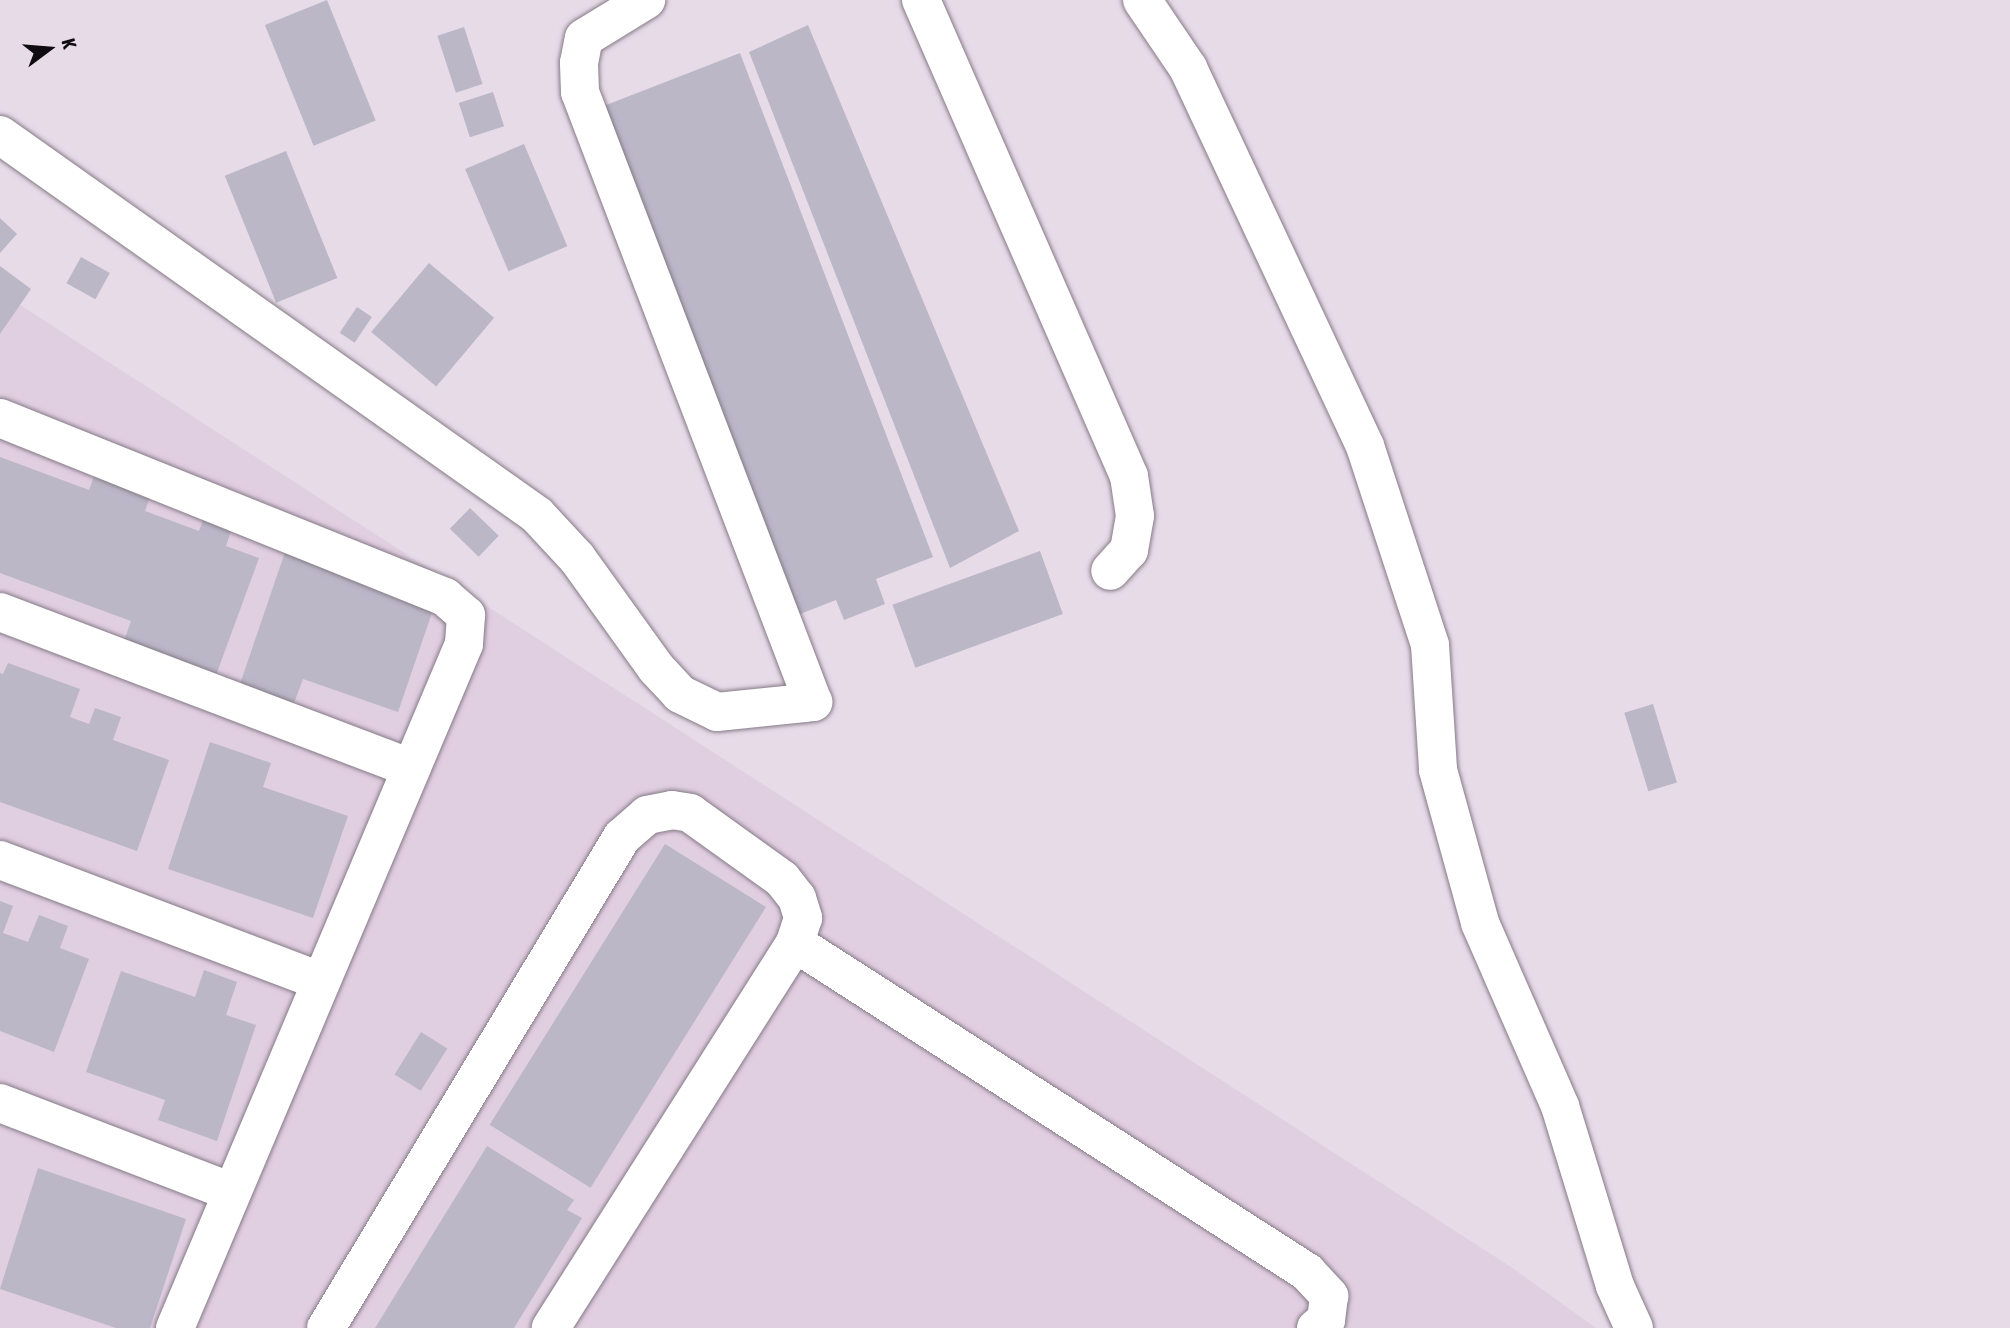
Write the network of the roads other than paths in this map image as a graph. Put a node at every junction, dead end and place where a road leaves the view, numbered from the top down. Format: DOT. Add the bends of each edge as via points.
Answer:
graph roads {
  1 [pos="646,0"];
  2 [pos="921,0"];
  3 [pos="1142,0"];
  4 [pos="0,135"];
  5 [pos="0,418"];
  6 [pos="1110,570"];
  7 [pos="0,612"];
  8 [pos="411,768"];
  9 [pos="0,860"];
  10 [pos="795,943"];
  11 [pos="321,981"];
  12 [pos="0,1103"];
  13 [pos="232,1192"];
  14 [pos="175,1328"];
  15 [pos="327,1328"];
  16 [pos="551,1328"];
  17 [pos="1316,1328"];
  18 [pos="1634,1328"];
  1 -- 4 [label="street" via="584,38 580,92 813,702 718,712 680,694 577,558 537,515"];
  2 -- 6 [label="street" via="1129,476 1135,516 1129,550"];
  3 -- 18 [label="street" via="1188,68 1365,446 1430,645 1438,771 1480,923 1560,1106 1615,1286"];
  5 -- 8 [label="street" via="445,597 466,615 464,644"];
  7 -- 8 [label="street"];
  8 -- 11 [label="street"];
  9 -- 11 [label="street"];
  10 -- 15 [label="street" via="803,918 797,898 782,879 690,813 672,810 647,816 622,838"];
  10 -- 16 [label="street"];
  10 -- 17 [label="street" via="1307,1272 1329,1296 1326,1320"];
  11 -- 13 [label="street"];
  12 -- 13 [label="street"];
  13 -- 14 [label="street"];
}
